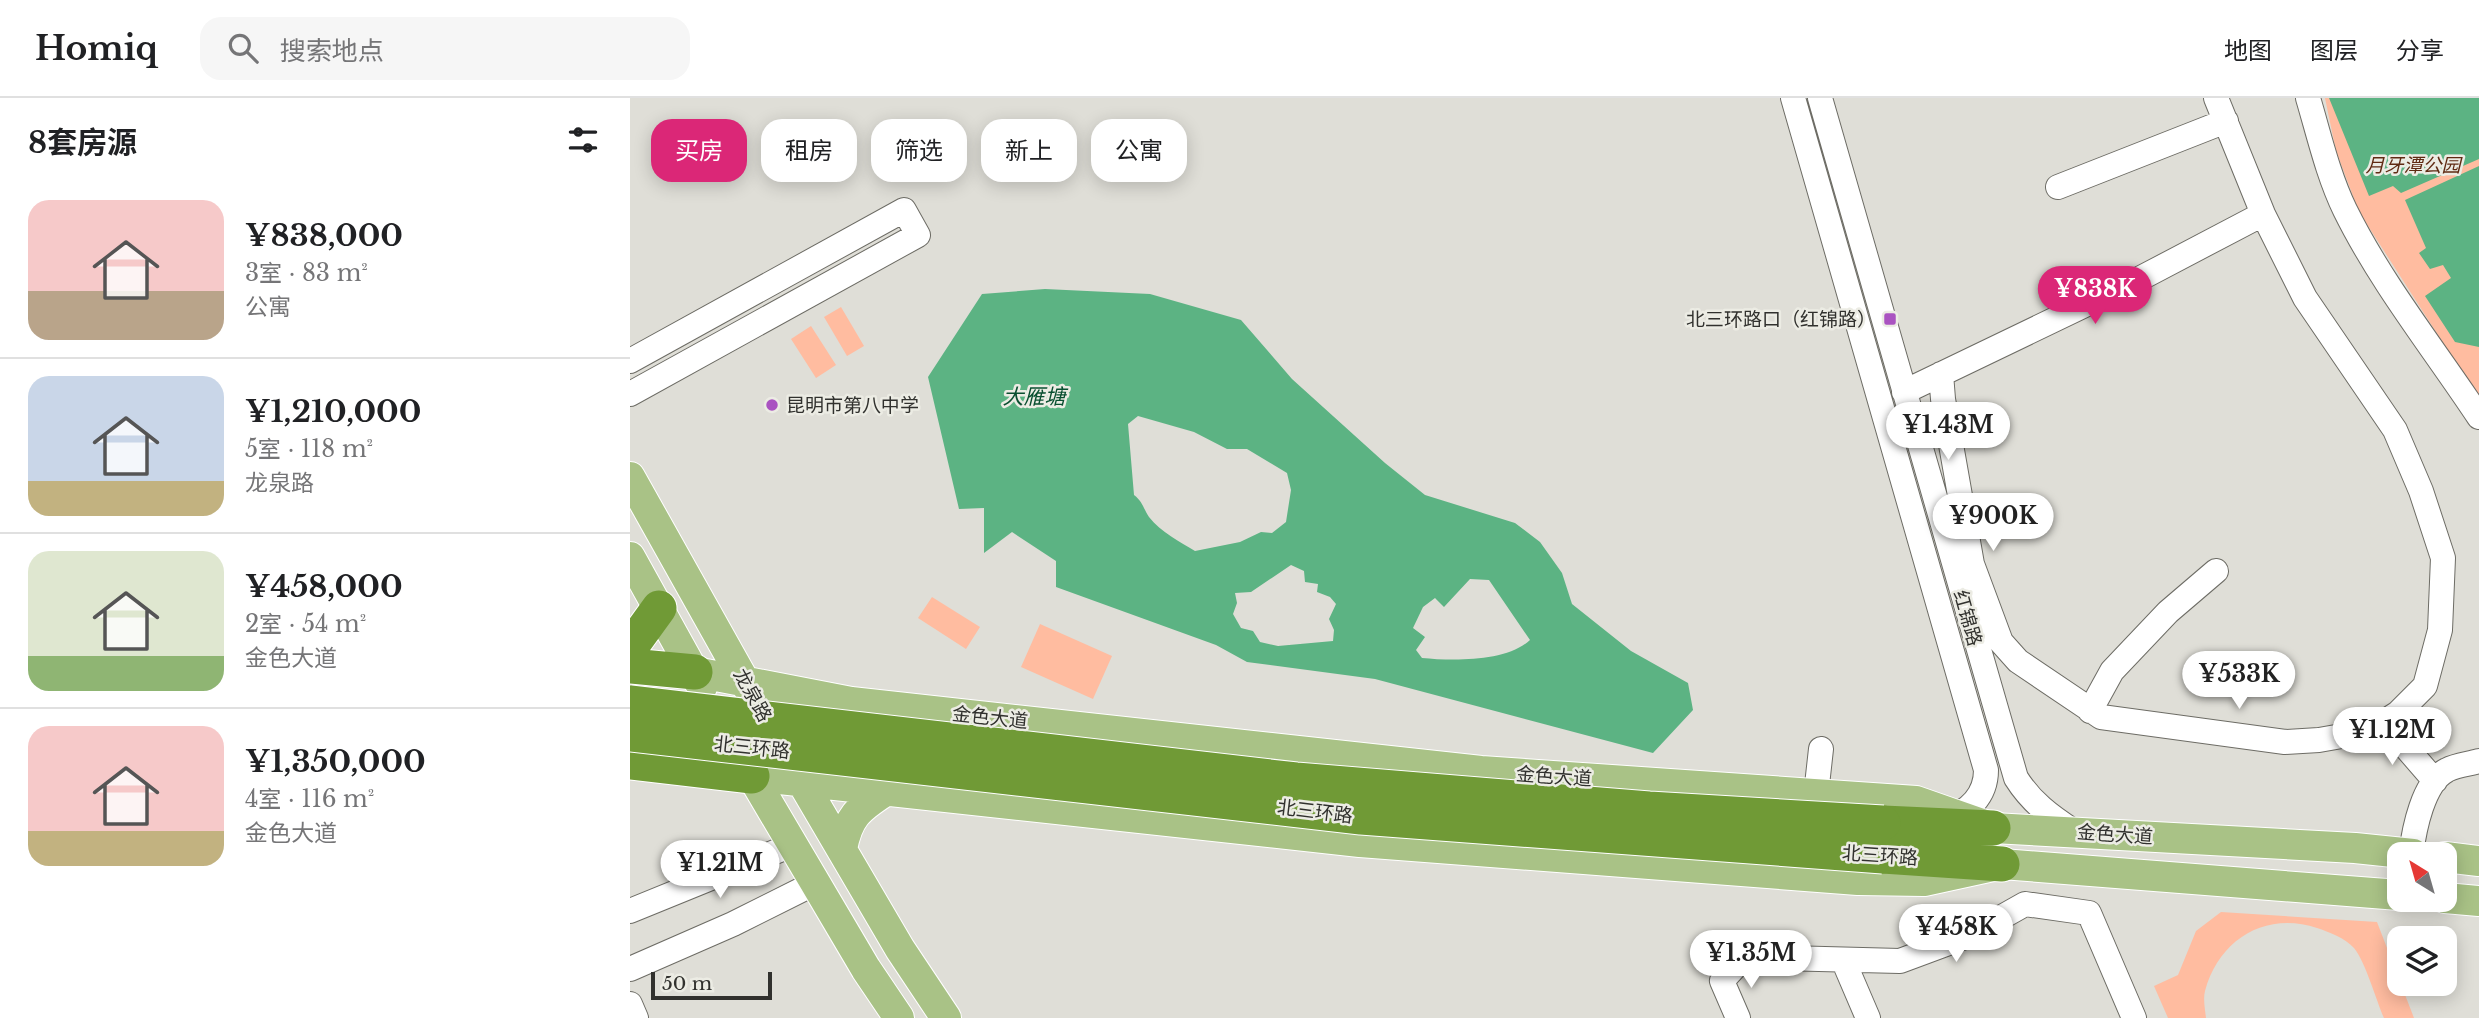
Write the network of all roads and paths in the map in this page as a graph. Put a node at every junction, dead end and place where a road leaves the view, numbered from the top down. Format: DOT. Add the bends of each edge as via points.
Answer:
graph roads {
  1 [pos="1793,98"];
  2 [pos="1820,98"];
  3 [pos="2216,98"];
  4 [pos="2308,98"];
  5 [pos="2226,121"];
  6 [pos="2058,187"];
  7 [pos="2263,214"];
  8 [pos="630,361"];
  9 [pos="1941,374"];
  10 [pos="1904,392"];
  11 [pos="630,394"];
  12 [pos="2479,417"];
  13 [pos="630,477"];
  14 [pos="630,557"];
  15 [pos="2216,571"];
  16 [pos="644,616"];
  17 [pos="630,648"];
  18 [pos="630,666"];
  19 [pos="695,672"];
  20 [pos="745,682"];
  21 [pos="630,703"];
  22 [pos="2090,711"];
  23 [pos="979,716"];
  24 [pos="2391,718"];
  25 [pos="630,734"];
  26 [pos="1821,749"];
  27 [pos="2479,761"];
  28 [pos="630,762"];
  29 [pos="2440,775"];
  30 [pos="752,776"];
  31 [pos="802,783"];
  32 [pos="884,792"];
  33 [pos="1816,794"];
  34 [pos="971,798"];
  35 [pos="1960,814"];
  36 [pos="1927,825"];
  37 [pos="1993,828"];
  38 [pos="2073,831"];
  39 [pos="1883,840"];
  40 [pos="2413,842"];
  41 [pos="792,845"];
  42 [pos="842,849"];
  43 [pos="2387,852"];
  44 [pos="2457,858"];
  45 [pos="2479,861"];
  46 [pos="2002,864"];
  47 [pos="815,883"];
  48 [pos="2387,894"];
  49 [pos="2457,899"];
  50 [pos="2479,901"];
  51 [pos="630,911"];
  52 [pos="1844,962"];
  53 [pos="630,969"];
  54 [pos="630,1004"];
  55 [pos="636,1018"];
  56 [pos="899,1018"];
  57 [pos="946,1018"];
  58 [pos="1738,1018"];
  59 [pos="1868,1018"];
  60 [pos="2134,1018"];
  1 -- 35 [label="street, 红锦路" via="1986,771 1978,798"];
  2 -- 10 [label="street, 红锦路"];
  3 -- 5 [label="street"];
  4 -- 12 [label="street" via="2345,209 2382,274"];
  5 -- 6 [label="street"];
  5 -- 7 [label="street"];
  7 -- 9 [label="street"];
  7 -- 24 [label="street" via="2305,298 2395,430 2442,558 2440,630 2425,687"];
  8 -- 11 [label="street" via="904,210 918,235"];
  9 -- 10 [label="street"];
  9 -- 22 [label="street" via="1972,564 2001,642 2018,661"];
  10 -- 38 [label="street, 红锦路" via="2016,778 2046,814"];
  13 -- 20 [label="main road, 龙泉路"];
  14 -- 16 [label="main road"];
  15 -- 22 [label="street" via="2168,612 2112,671"];
  16 -- 17 [label="highway"];
  16 -- 19 [label="main road"];
  18 -- 19 [label="highway"];
  19 -- 20 [label="main road, 金色大道"];
  19 -- 30 [label="main road"];
  20 -- 23 [label="main road, 金色大道" via="851,702"];
  20 -- 31 [label="main road, 龙泉路"];
  21 -- 39 [label="highway, 北三环路, bridge" via="1349,785 1649,809"];
  22 -- 24 [label="street" via="2101,717 2285,742 2353,734"];
  23 -- 33 [label="main road, 金色大道" via="1481,771"];
  23 -- 34 [label="main road" via="957,730 947,754 952,780"];
  24 -- 29 [label="street"];
  25 -- 39 [label="highway, 北三环路, bridge" via="1361,817"];
  26 -- 33 [label="street"];
  27 -- 29 [label="street"];
  28 -- 30 [label="highway"];
  29 -- 40 [label="street" via="2416,821"];
  30 -- 31 [label="main road, 金色大道"];
  30 -- 41 [label="main road"];
  31 -- 32 [label="main road, 金色大道"];
  31 -- 42 [label="main road, 龙泉路"];
  32 -- 34 [label="main road, 金色大道"];
  32 -- 42 [label="main road" via="861,807 846,826"];
  33 -- 35 [label="main road, 金色大道" via="1916,801"];
  34 -- 46 [label="main road, 金色大道" via="1385,844 1858,880 1923,881"];
  35 -- 36 [label="street"];
  35 -- 37 [label="main road, 金色大道"];
  36 -- 37 [label="highway, 北三环路"];
  36 -- 39 [label="highway, 北三环路"];
  37 -- 38 [label="main road, 金色大道"];
  38 -- 43 [label="main road, 金色大道"];
  39 -- 46 [label="highway, 北三环路"];
  41 -- 47 [label="main road"];
  41 -- 51 [label="street"];
  42 -- 57 [label="main road, 龙泉路"];
  44 -- 45 [label="main road"];
  46 -- 48 [label="main road, 金色大道"];
  47 -- 53 [label="street"];
  47 -- 56 [label="main road"];
  49 -- 50 [label="main road"];
  52 -- 58 [label="street" via="1744,957 1722,981"];
  52 -- 59 [label="street"];
  52 -- 60 [label="street" via="1900,961 1970,935 2025,904 2089,913"];
  54 -- 55 [label="street"];
}
